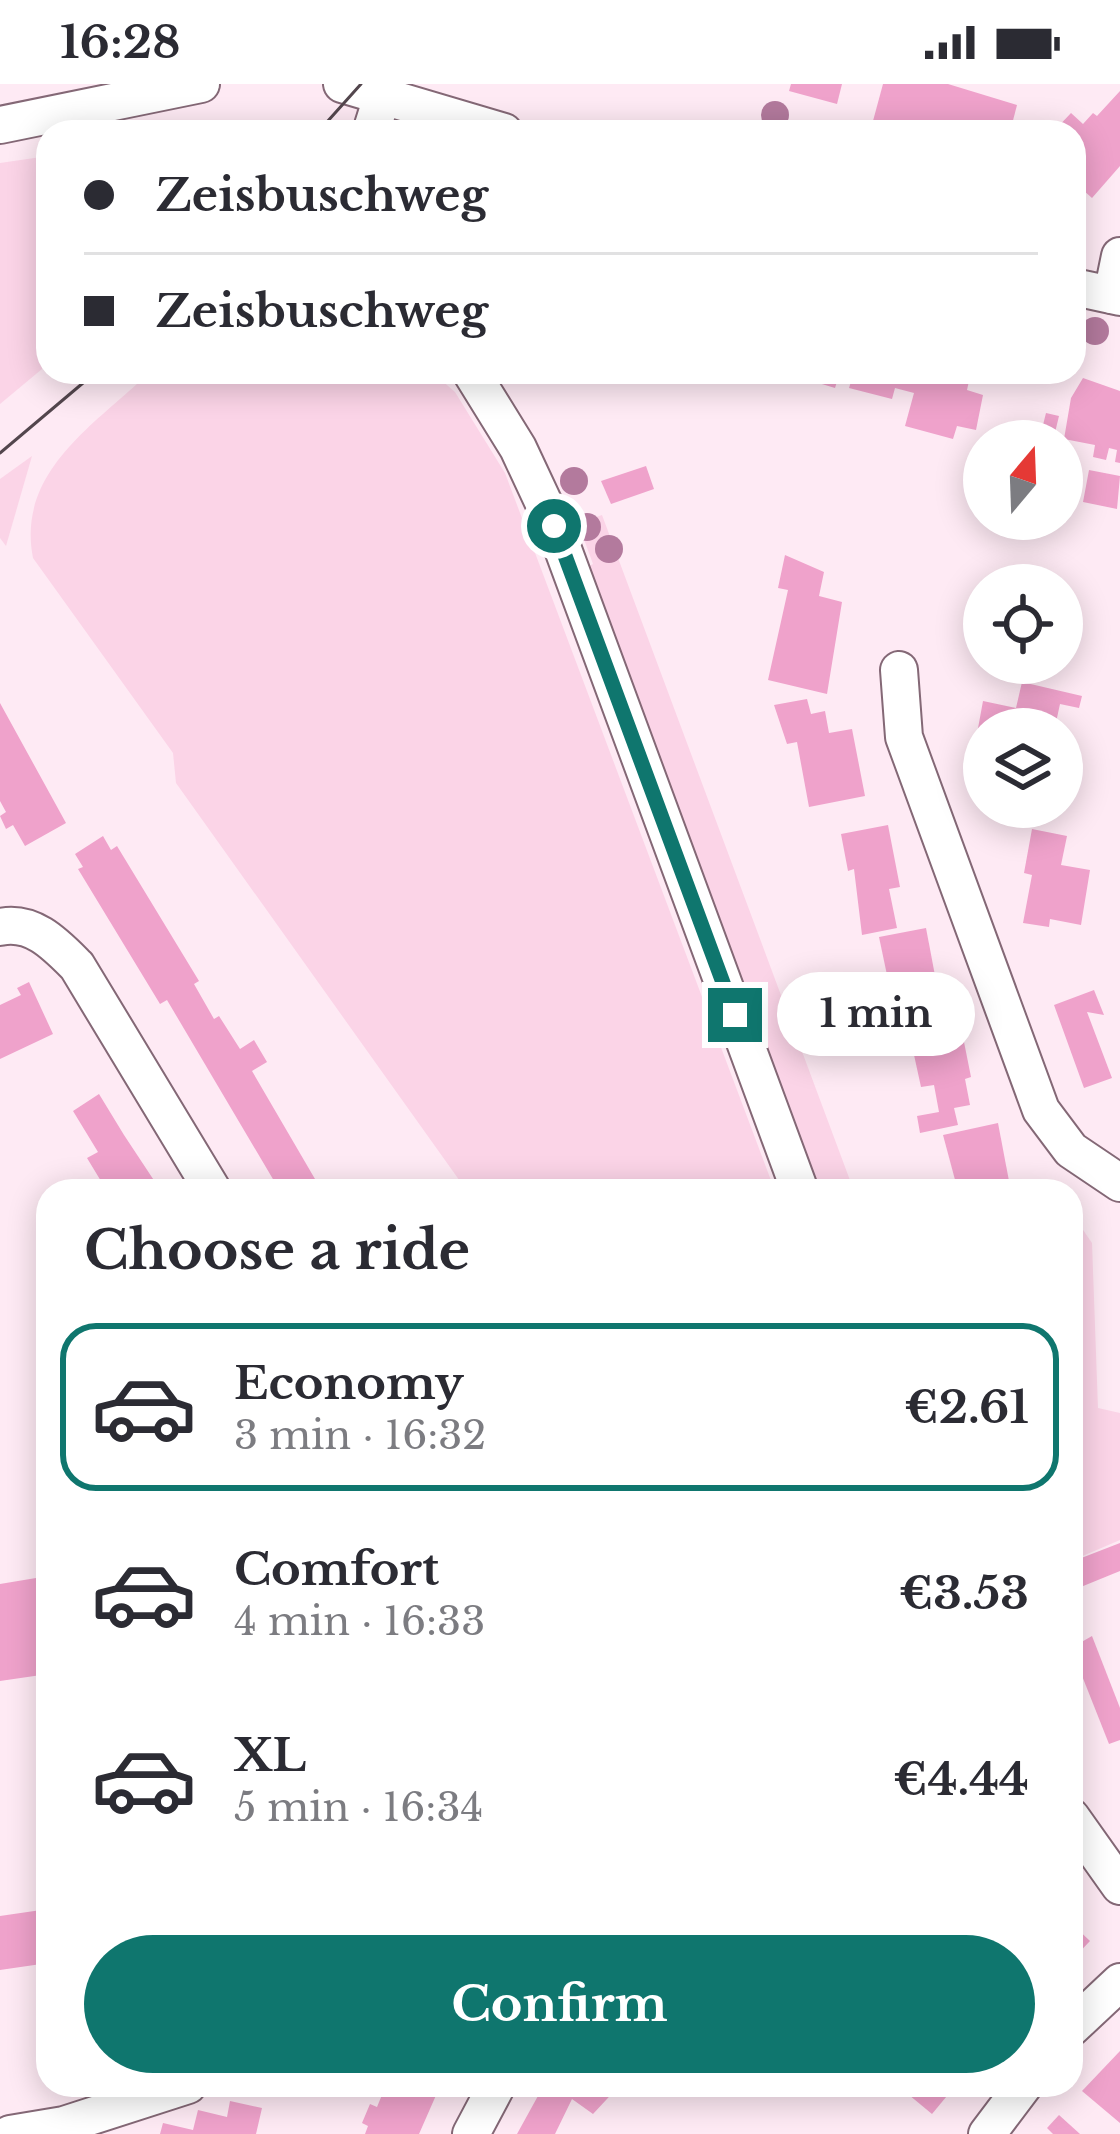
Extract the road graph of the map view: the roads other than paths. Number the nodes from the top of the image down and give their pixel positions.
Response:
1 (201, 84) edge
2 (342, 84) edge
3 (376, 115) edge
4 (414, 120) edge
5 (0, 125) edge
6 (1120, 256) edge
7 (1086, 289) edge
8 (1116, 296) edge
9 (478, 384) edge
10 (899, 670) dead end
11 (4, 918) edge
12 (206, 1179) edge
13 (796, 1179) edge
14 (1120, 1183) edge
15 (1083, 1834) edge
16 (1120, 1886) edge
17 (1120, 1982) edge
18 (1083, 2017) edge
19 (155, 2097) edge
20 (491, 2097) edge
21 (1015, 2097) edge
22 (64, 2130) edge
23 (10, 2134) edge
24 (471, 2134) edge
25 (987, 2134) edge

1 - 5 street
2 - 3 street
3 - 4 street
6 - 8 street
7 - 8 street
9 - 13 street
10 - 14 street
11 - 12 street
15 - 16 street
17 - 18 street
19 - 22 street
20 - 24 street
21 - 25 street
22 - 23 street

